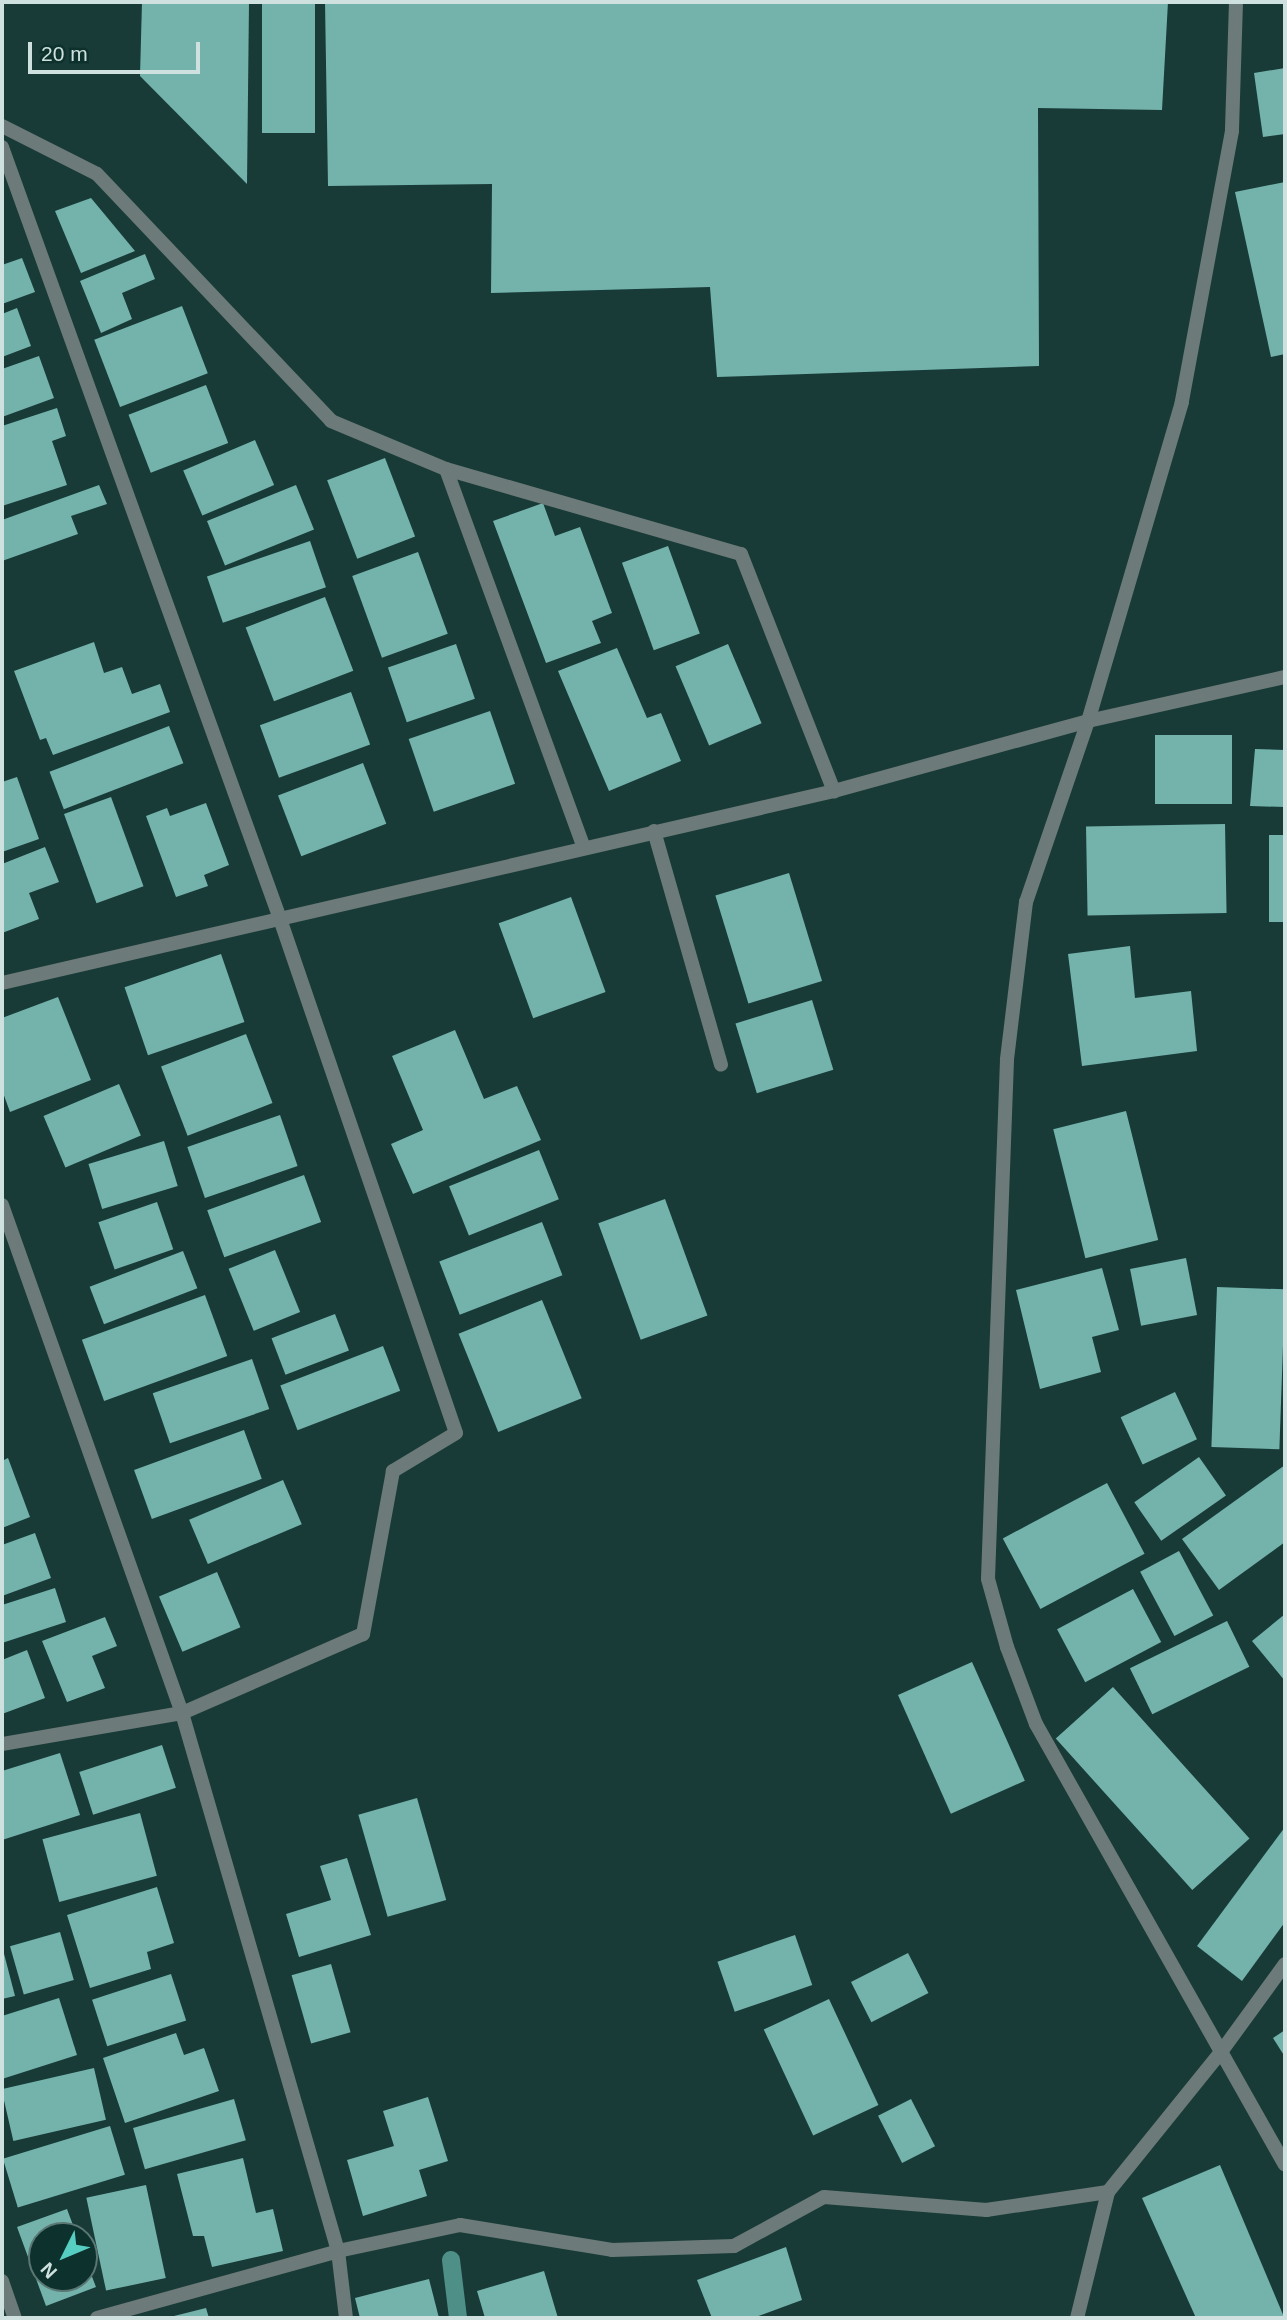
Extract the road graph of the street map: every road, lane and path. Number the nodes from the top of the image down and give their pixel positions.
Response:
1 (1236, 2) edge
2 (2, 126) edge
3 (2, 147) edge
4 (446, 469) junction
5 (1285, 677) edge
6 (1088, 721) junction
7 (834, 791) junction
8 (654, 831) junction
9 (584, 848) junction
10 (279, 916) junction
11 (2, 983) edge
12 (721, 1065) dead end
13 (2, 1205) edge
14 (182, 1713) junction
15 (2, 1744) edge
16 (1285, 1964) edge
17 (1222, 2052) junction
18 (1285, 2165) edge
19 (1108, 2192) junction
20 (338, 2251) junction
21 (2, 2281) edge
22 (15, 2318) edge
23 (97, 2318) edge
24 (346, 2318) edge
25 (1077, 2318) edge

1 - 6 street
2 - 4 street
3 - 10 street
4 - 7 street
4 - 9 street
5 - 6 street
6 - 7 street
6 - 17 street
7 - 8 street
8 - 9 street
8 - 12 street
9 - 10 street
10 - 11 street
10 - 14 street
13 - 14 street
14 - 15 street
14 - 20 street
16 - 17 street
17 - 18 street
17 - 19 street
19 - 20 street
19 - 25 street
20 - 23 street
20 - 24 street
21 - 22 street

